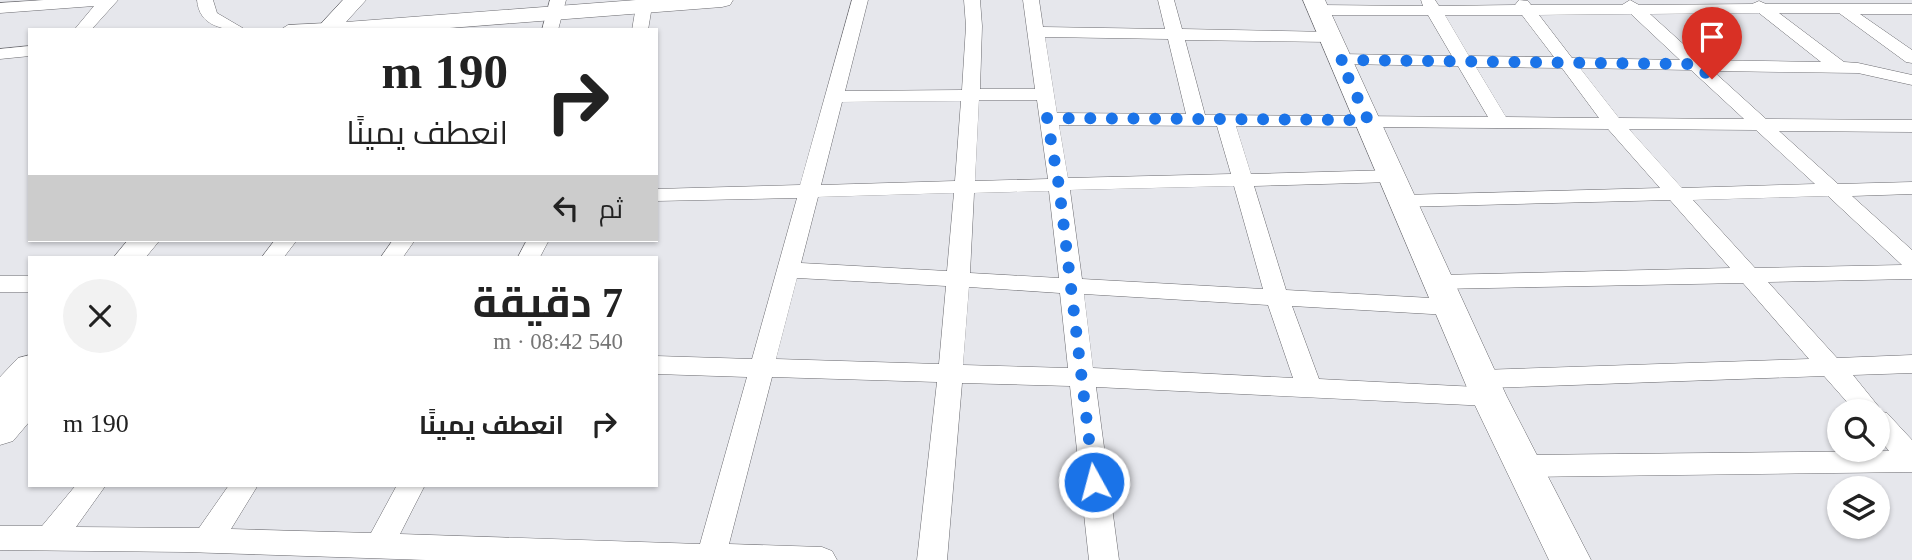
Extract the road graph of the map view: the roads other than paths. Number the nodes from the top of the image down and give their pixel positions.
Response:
1 (102, 0) edge
2 (205, 0) edge
3 (355, 0) edge
4 (370, 0) edge
5 (722, 0) edge
6 (860, 0) edge
7 (972, 0) edge
8 (1031, 0) edge
9 (1166, 0) edge
10 (669, 2) edge
11 (1757, 4) edge
12 (1431, 5) edge
13 (1630, 5) edge
14 (3, 6) edge
15 (644, 6) junction
16 (1523, 6) edge
17 (1842, 8) junction
18 (1912, 9) edge
19 (554, 14) edge
20 (469, 24) edge
21 (1326, 27) edge
22 (83, 28) edge
23 (234, 28) edge
24 (336, 28) edge
25 (640, 28) edge
26 (1035, 32) junction
27 (1176, 35) junction
28 (28, 51) edge
29 (0, 54) edge
30 (1912, 58) edge
31 (1465, 62) junction
32 (1567, 64) junction
33 (1696, 64) junction
34 (1840, 68) junction
35 (1912, 80) edge
36 (1043, 94) junction
37 (971, 95) junction
38 (835, 97) junction
39 (1047, 118) junction
40 (1197, 120) junction
41 (1225, 120) junction
42 (1368, 120) junction
43 (1500, 122) junction
44 (1613, 122) junction
45 (1761, 123) junction
46 (1912, 126) edge
47 (1244, 180) junction
48 (1059, 186) junction
49 (966, 188) junction
50 (1397, 188) junction
51 (1832, 188) junction
52 (1912, 188) edge
53 (811, 192) junction
54 (1674, 192) junction
55 (658, 195) edge
56 (143, 242) edge
57 (164, 242) edge
58 (284, 242) edge
59 (130, 256) edge
60 (152, 256) edge
61 (273, 256) edge
62 (1912, 262) edge
63 (790, 270) junction
64 (1912, 272) edge
65 (1751, 277) junction
66 (958, 279) junction
67 (0, 284) edge
68 (28, 284) edge
69 (1071, 285) junction
70 (1444, 295) junction
71 (1277, 297) junction
72 (1912, 364) edge
73 (658, 365) edge
74 (1832, 368) junction
75 (28, 369) edge
76 (762, 370) junction
77 (951, 375) junction
78 (1081, 377) junction
79 (1309, 388) junction
80 (1485, 388) junction
81 (28, 398) edge
82 (1859, 399) edge
83 (0, 400) edge
84 (0, 431) edge
85 (1890, 433) edge
86 (1912, 459) edge
87 (1523, 466) junction
88 (90, 487) edge
89 (242, 487) edge
90 (410, 487) edge
91 (51, 537) junction
92 (0, 538) edge
93 (188, 547) edge
94 (379, 547) junction
95 (421, 555) edge
96 (524, 556) edge
97 (634, 557) edge
98 (725, 558) edge
99 (822, 560) edge
100 (932, 560) edge
101 (1104, 560) edge
102 (1570, 560) edge

1 - 14 street
1 - 22 street
2 - 23 street
3 - 24 street
4 - 24 street
5 - 10 street
6 - 38 street
7 - 37 street
8 - 26 street
9 - 27 street
10 - 15 street
11 - 13 street
11 - 17 street
11 - 34 street
12 - 16 street
12 - 21 street
12 - 31 street
13 - 16 street
13 - 33 street
15 - 19 street
15 - 25 street
16 - 32 street
17 - 18 street
17 - 30 street
19 - 20 street
20 - 24 street
21 - 27 street
21 - 31 street
21 - 42 street
26 - 27 street
26 - 36 street
27 - 40 street
28 - 29 street
31 - 32 street
31 - 43 street
32 - 33 street
32 - 44 street
33 - 34 street
33 - 45 street
34 - 35 street
36 - 37 street
36 - 39 street
37 - 38 street
37 - 49 street
38 - 53 street
39 - 40 street
39 - 48 street
40 - 41 street
41 - 42 street
41 - 47 street
42 - 43 street
42 - 50 street
43 - 44 street
44 - 45 street
44 - 54 street
45 - 46 street
45 - 51 street
47 - 48 street
47 - 50 street
47 - 71 street
48 - 49 street
48 - 69 street
49 - 53 street
49 - 66 street
50 - 54 street
50 - 70 street
51 - 52 street
51 - 54 street
51 - 62 street
53 - 55 street
53 - 63 street
54 - 65 street
56 - 59 street
57 - 60 street
58 - 61 street
63 - 66 street
63 - 76 street
64 - 65 street
65 - 70 street
65 - 74 street
66 - 69 street
66 - 77 street
67 - 68 street
69 - 71 street
69 - 78 street
70 - 71 street
70 - 80 street
71 - 79 street
72 - 74 street
73 - 76 street
74 - 80 street
74 - 82 street
75 - 83 street
76 - 77 street
76 - 98 street
77 - 78 street
77 - 100 street
78 - 79 street
78 - 101 street
79 - 80 street
80 - 87 street
81 - 84 street
85 - 86 street
86 - 87 street
87 - 102 street
88 - 91 street
89 - 93 street
90 - 94 street
91 - 92 street
91 - 93 street
93 - 94 street
94 - 95 street
95 - 96 street
96 - 97 street
97 - 98 street
98 - 99 street

